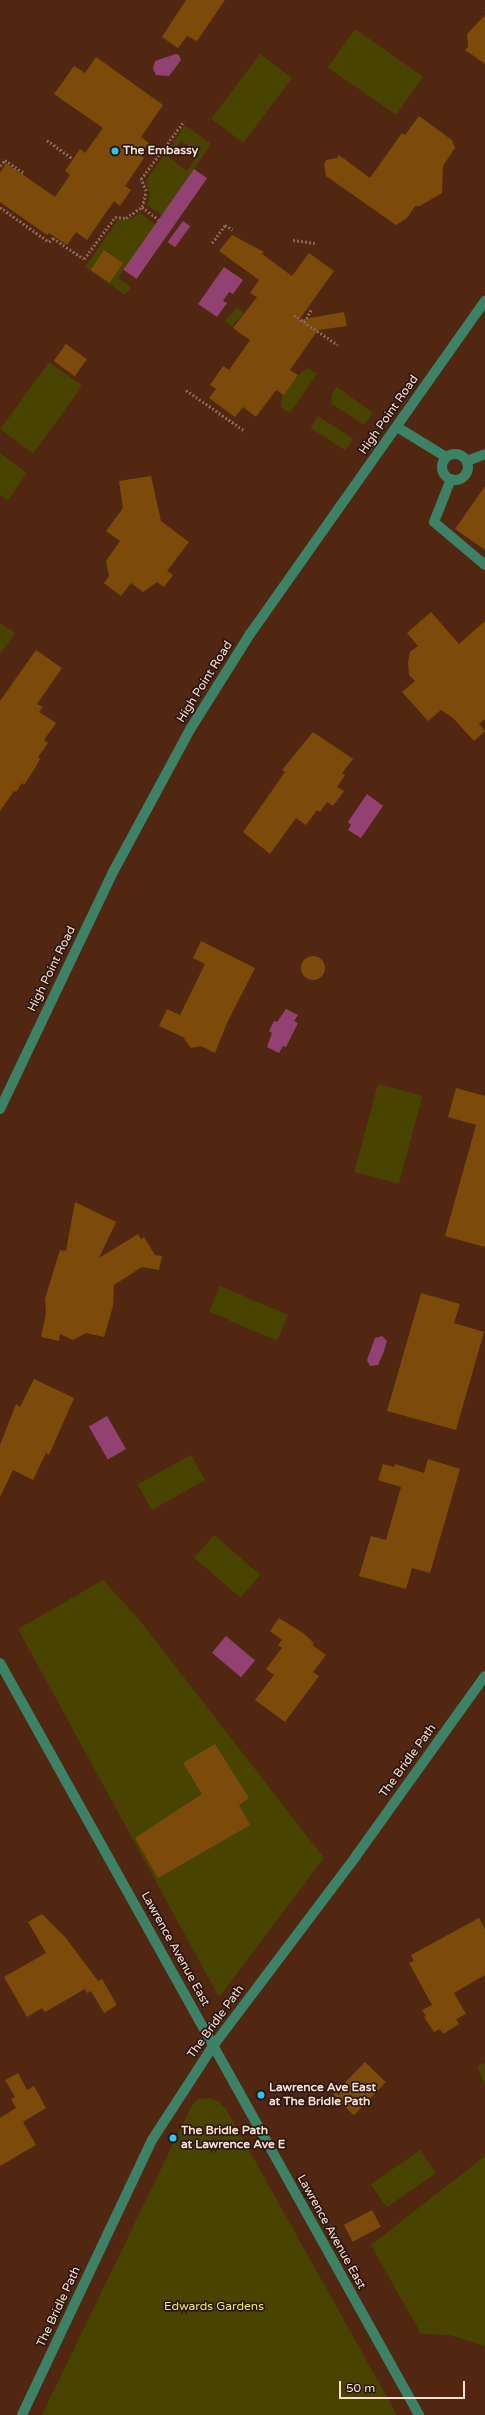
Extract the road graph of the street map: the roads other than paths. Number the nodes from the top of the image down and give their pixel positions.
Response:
1 (485, 301) edge
2 (397, 427) junction
3 (485, 454) edge
4 (446, 458) junction
5 (467, 461) junction
6 (451, 479) junction
7 (485, 565) edge
8 (0, 1108) edge
9 (0, 1664) edge
10 (485, 1676) edge
11 (213, 2046) junction
12 (22, 2415) edge
13 (419, 2415) edge

1 - 2 street, High Point Road
2 - 4 street
2 - 8 street, High Point Road
3 - 5 street
4 - 5 street
4 - 6 street
5 - 6 street
6 - 7 street
9 - 11 street, Lawrence Avenue East
10 - 11 street, The Bridle Path
11 - 12 street, The Bridle Path
11 - 13 street, Lawrence Avenue East

